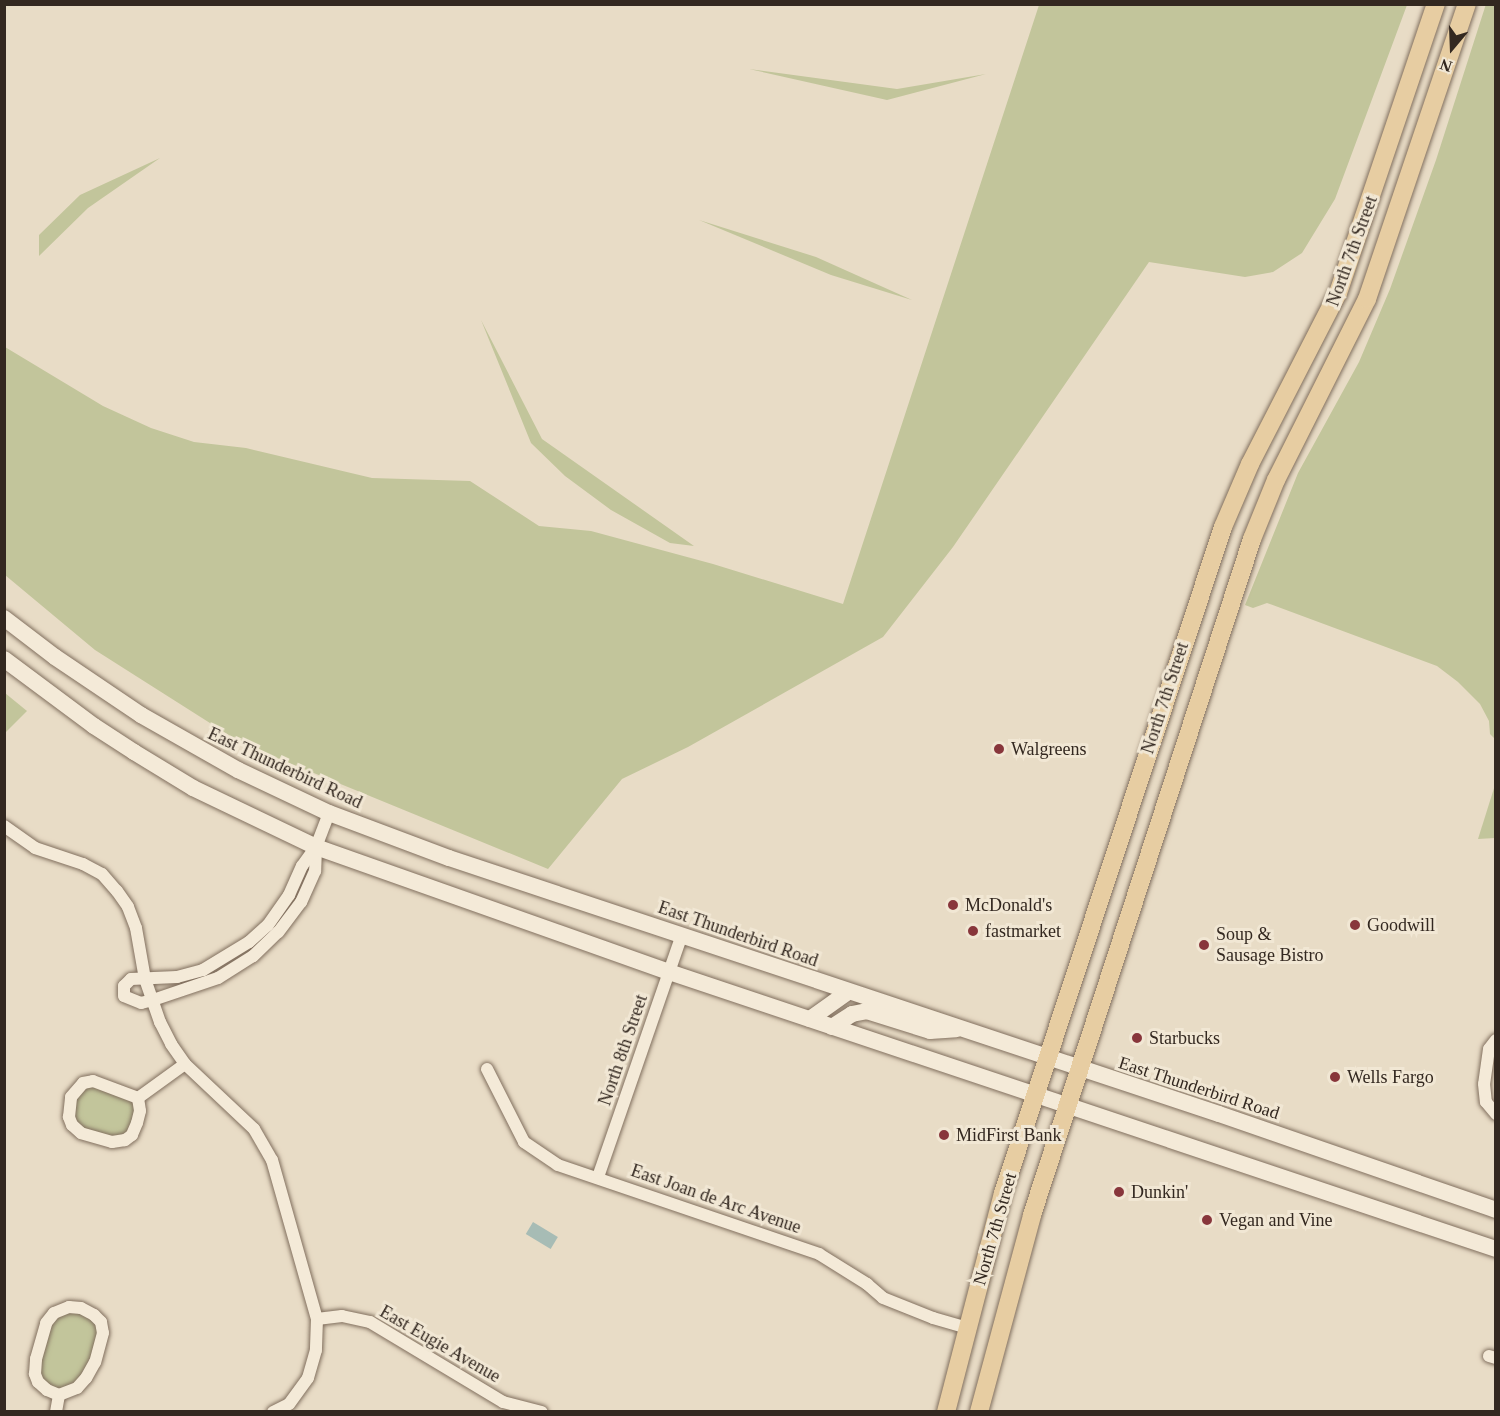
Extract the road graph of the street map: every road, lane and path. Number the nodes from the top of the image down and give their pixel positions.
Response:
1 (1436, 4) edge
2 (1467, 4) edge
3 (4, 618) edge
4 (4, 659) edge
5 (329, 813) junction
6 (6, 830) edge
7 (316, 848) junction
8 (682, 935) junction
9 (669, 972) junction
10 (145, 979) junction
11 (848, 992) junction
12 (153, 1000) junction
13 (810, 1019) junction
14 (832, 1027) junction
15 (962, 1028) junction
16 (1496, 1040) edge
17 (1047, 1057) junction
18 (185, 1064) junction
19 (487, 1069) dead end
20 (1080, 1069) junction
21 (1035, 1096) junction
22 (138, 1098) junction
23 (1067, 1106) junction
24 (1496, 1113) edge
25 (598, 1177) junction
26 (1496, 1210) edge
27 (1496, 1249) edge
28 (317, 1319) junction
29 (968, 1328) junction
30 (59, 1395) junction
31 (56, 1412) edge
32 (273, 1412) edge
33 (543, 1412) edge
34 (946, 1412) edge
35 (979, 1412) edge

1 - 17 main road, North 7th Street
2 - 20 main road, North 7th Street
3 - 5 main road, East Thunderbird Road
4 - 7 main road
5 - 7 street
5 - 8 main road, East Thunderbird Road
6 - 10 street
7 - 9 main road
7 - 10 street
7 - 12 street
8 - 9 street, North 8th Street
8 - 11 main road, East Thunderbird Road
9 - 13 main road
9 - 25 street, North 8th Street
10 - 12 street
10 - 12 street
11 - 13 main road
11 - 15 main road, East Thunderbird Road
12 - 18 street
13 - 14 main road
14 - 15 main road
14 - 21 main road
15 - 17 main road, East Thunderbird Road
16 - 24 street
17 - 20 main road, East Thunderbird Road
17 - 21 main road, North 7th Street
18 - 22 street
18 - 28 street
19 - 25 street, East Joan de Arc Avenue
20 - 23 main road, North 7th Street
20 - 26 main road, East Thunderbird Road
21 - 23 main road
21 - 29 main road, North 7th Street
22 - 22 street
23 - 27 main road
23 - 35 main road, North 7th Street
25 - 29 street, East Joan de Arc Avenue
28 - 32 street
28 - 33 street, East Eugie Avenue
29 - 34 main road, North 7th Street
30 - 30 street
30 - 31 street

